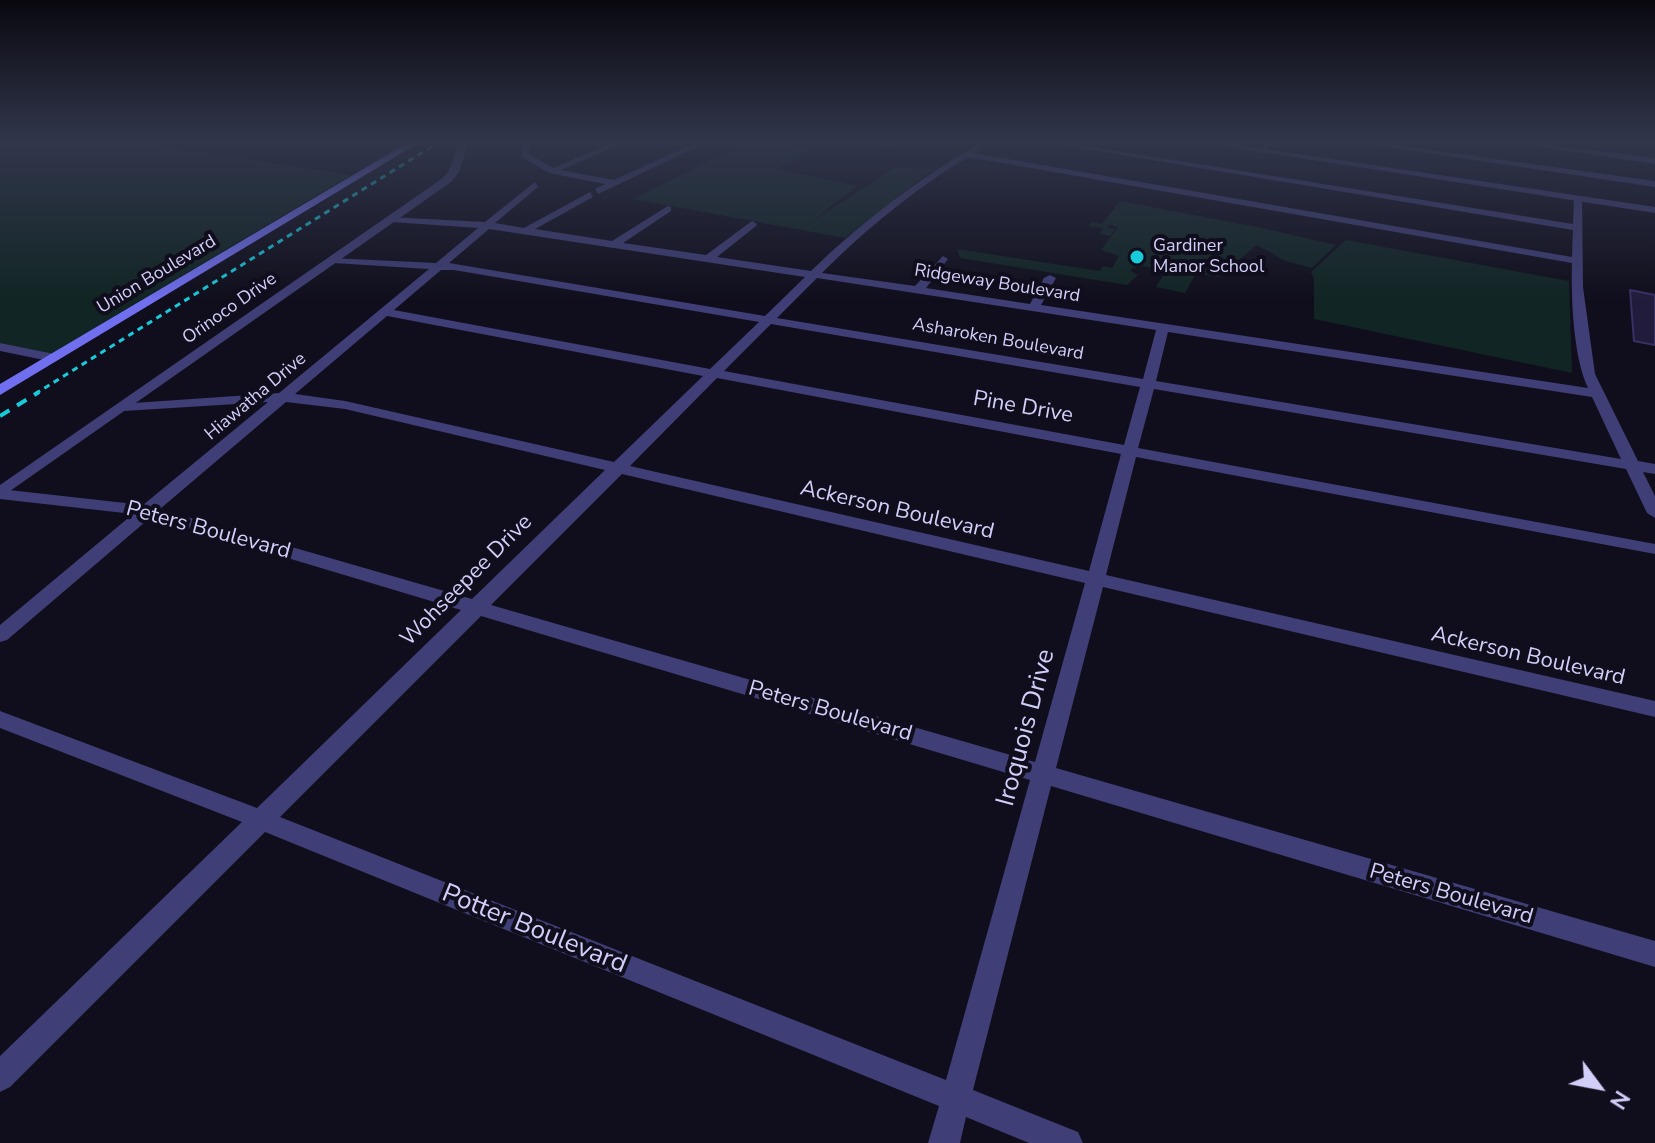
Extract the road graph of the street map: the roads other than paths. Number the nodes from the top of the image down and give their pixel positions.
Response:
1 (326, 195) edge
2 (425, 195) edge
3 (522, 195) edge
4 (590, 195) edge
5 (910, 195) edge
6 (1202, 195) edge
7 (1377, 195) edge
8 (1557, 195) edge
9 (1579, 199) junction
10 (668, 209) dead end
11 (1655, 210) edge
12 (392, 219) junction
13 (752, 224) dead end
14 (486, 225) junction
15 (1579, 228) junction
16 (525, 231) junction
17 (614, 244) junction
18 (708, 259) junction
19 (943, 259) dead end
20 (334, 260) junction
21 (1578, 261) junction
22 (439, 266) junction
23 (814, 275) junction
24 (1050, 278) dead end
25 (918, 290) junction
26 (1034, 308) junction
27 (384, 312) junction
28 (768, 320) junction
29 (1163, 328) junction
30 (0, 347) edge
31 (54, 358) junction
32 (713, 373) junction
33 (1147, 384) junction
34 (0, 390) edge
35 (1596, 393) junction
36 (284, 397) junction
37 (124, 407) junction
38 (1130, 450) junction
39 (1632, 465) junction
40 (616, 468) junction
41 (1655, 469) edge
42 (0, 494) edge
43 (149, 511) junction
44 (1655, 513) edge
45 (1655, 549) edge
46 (1095, 580) junction
47 (475, 608) junction
48 (0, 635) edge
49 (1655, 709) edge
50 (0, 719) edge
51 (1045, 774) junction
52 (260, 819) junction
53 (1655, 954) edge
54 (0, 1077) edge
55 (957, 1097) junction
56 (944, 1143) edge
57 (1067, 1143) edge

1 - 31 main road, Union Boulevard
2 - 12 street, Orinoco Drive
3 - 14 street, Hiawatha Drive
4 - 16 street
5 - 23 street, Wohseepee Drive
6 - 21 street
7 - 15 street
8 - 9 street
9 - 11 street
9 - 15 street
10 - 17 street
12 - 14 street, Ridgeway Boulevard
12 - 20 street, Orinoco Drive
13 - 18 street
14 - 16 street, Ridgeway Boulevard
14 - 22 street, Hiawatha Drive
15 - 21 street
16 - 17 street, Ridgeway Boulevard
17 - 18 street, Ridgeway Boulevard
18 - 23 street, Ridgeway Boulevard
19 - 25 street
20 - 22 street, Asharoken Boulevard
20 - 37 street, Orinoco Drive
21 - 35 street
22 - 27 street, Hiawatha Drive
22 - 28 street, Asharoken Boulevard
23 - 25 street, Ridgeway Boulevard
23 - 28 street, Wohseepee Drive
24 - 26 street
25 - 26 street, Ridgeway Boulevard
26 - 29 street, Ridgeway Boulevard
27 - 32 street, Pine Drive
27 - 36 street, Hiawatha Drive
28 - 32 street, Wohseepee Drive
28 - 33 street, Asharoken Boulevard
29 - 33 street, Iroquois Drive
29 - 35 street, Ridgeway Boulevard
30 - 31 street
31 - 34 main road, Union Boulevard
32 - 38 street, Pine Drive
32 - 40 street, Wohseepee Drive
33 - 38 street, Iroquois Drive
33 - 39 street, Asharoken Boulevard
35 - 39 street
36 - 37 street, Ackerson Boulevard
36 - 40 street, Ackerson Boulevard
36 - 43 street, Hiawatha Drive
37 - 42 street, Orinoco Drive
38 - 45 street, Pine Drive
38 - 46 street, Iroquois Drive
39 - 41 street, Asharoken Boulevard
39 - 44 street
40 - 46 street, Ackerson Boulevard
40 - 47 street, Wohseepee Drive
42 - 43 street, Peters Boulevard
43 - 47 street, Peters Boulevard
43 - 48 street, Hiawatha Drive
46 - 49 street, Ackerson Boulevard
46 - 51 street, Iroquois Drive
47 - 51 street, Peters Boulevard
47 - 52 street, Wohseepee Drive
50 - 52 street, Potter Boulevard
51 - 53 street, Peters Boulevard
51 - 55 street, Iroquois Drive
52 - 54 street, Wohseepee Drive
52 - 55 street, Potter Boulevard
55 - 56 street, Iroquois Drive
55 - 57 street, Potter Boulevard

